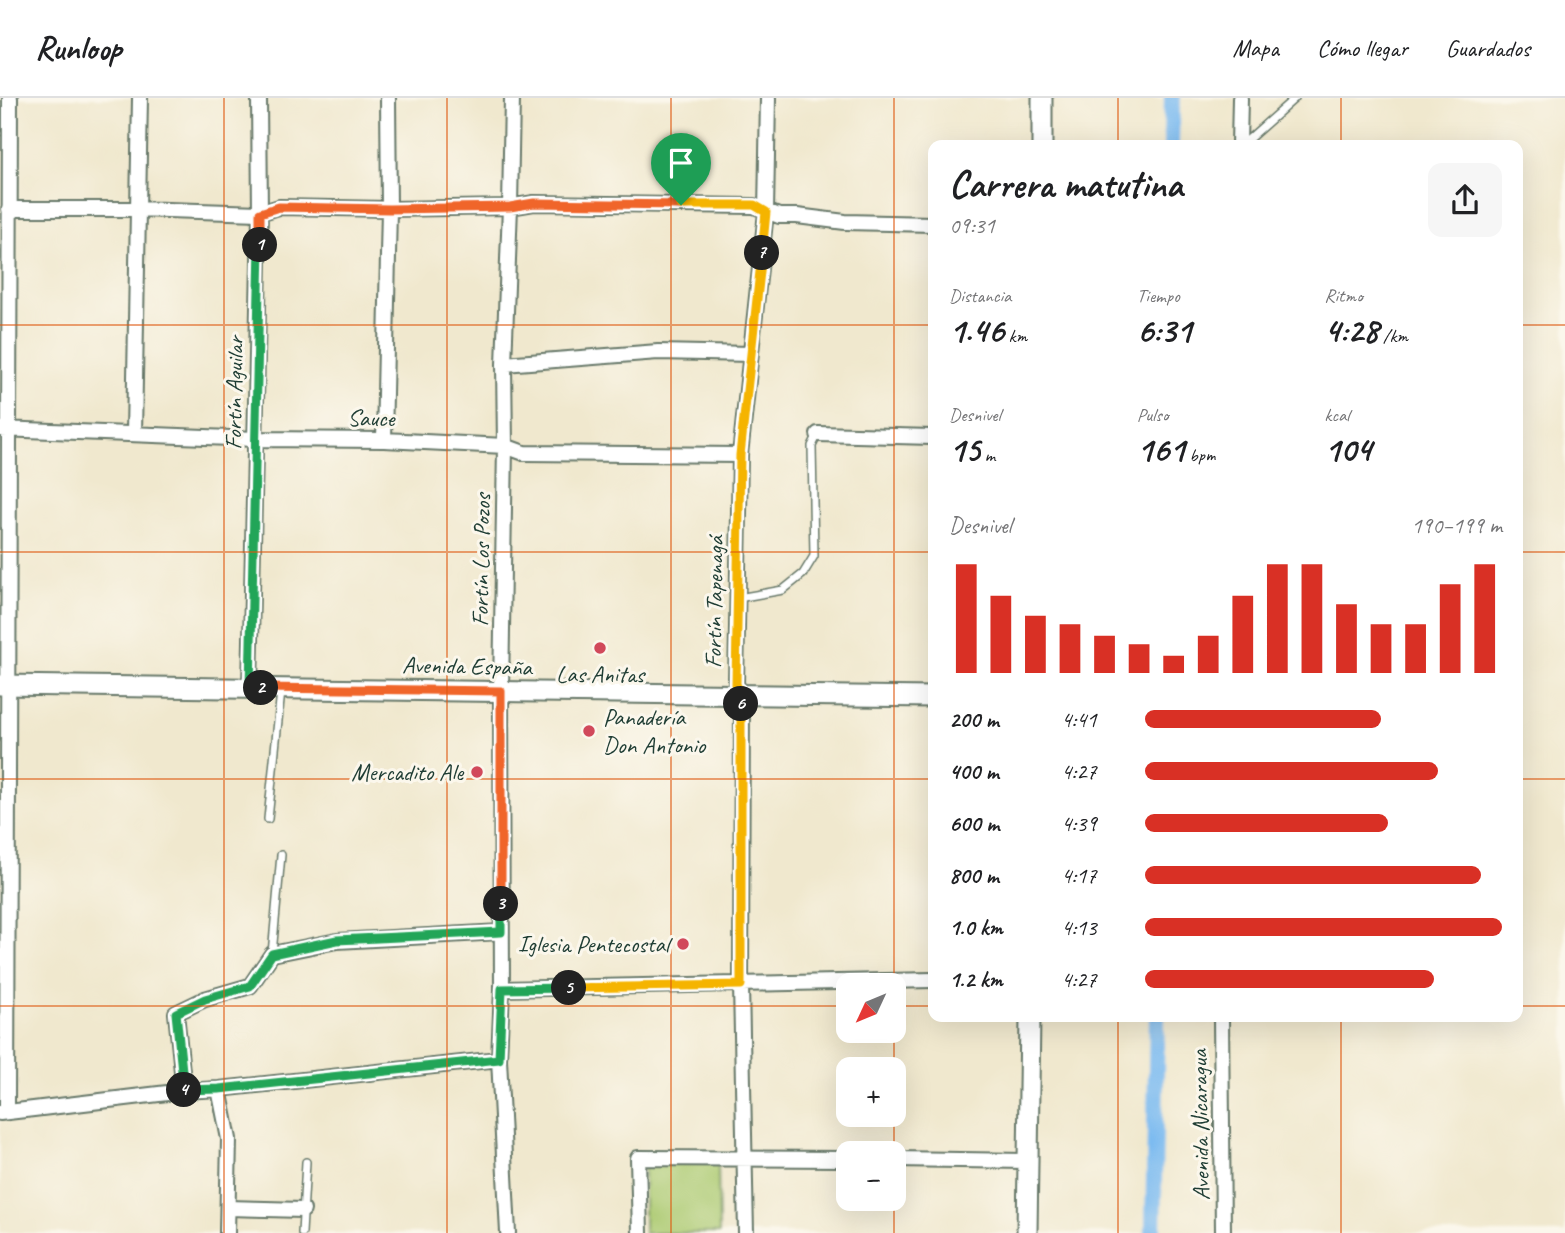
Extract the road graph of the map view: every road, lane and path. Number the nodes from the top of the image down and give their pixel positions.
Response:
1 (10, 98) edge
2 (140, 98) edge
3 (259, 98) edge
4 (388, 98) edge
5 (512, 98) edge
6 (768, 98) edge
7 (1042, 98) edge
8 (1240, 98) edge
9 (1295, 98) edge
10 (5, 137) edge
11 (1042, 140) edge
12 (1241, 140) edge
13 (1247, 140) edge
14 (510, 207) junction
15 (9, 209) junction
16 (137, 209) junction
17 (389, 209) junction
18 (766, 212) junction
19 (260, 213) junction
20 (928, 224) edge
21 (751, 354) junction
22 (503, 364) junction
23 (4, 429) edge
24 (134, 434) junction
25 (818, 434) joint
26 (928, 437) edge
27 (256, 439) junction
28 (384, 440) junction
29 (505, 446) junction
30 (740, 455) junction
31 (737, 598) junction
32 (4, 685) edge
33 (250, 688) junction
34 (281, 688) junction
35 (501, 691) junction
36 (741, 695) junction
37 (928, 697) edge
38 (268, 819) dead end
39 (281, 855) dead end
40 (501, 932) junction
41 (272, 954) junction
42 (928, 980) edge
43 (741, 985) junction
44 (502, 989) junction
45 (1030, 1022) edge
46 (1221, 1022) edge
47 (499, 1059) junction
48 (219, 1089) junction
49 (184, 1091) junction
50 (3, 1112) edge
51 (744, 1158) junction
52 (836, 1159) edge
53 (906, 1159) edge
54 (1028, 1161) junction
55 (306, 1162) dead end
56 (228, 1208) junction
57 (303, 1210) junction
58 (227, 1233) edge
59 (302, 1233) edge
60 (508, 1233) edge
61 (640, 1233) edge
62 (746, 1233) edge
63 (1027, 1233) edge
64 (1223, 1233) edge

1 - 10 street
2 - 16 street
3 - 19 street, Fortín Aguilar
4 - 17 street
5 - 14 street, Fortín Los Pozos
6 - 18 street, Fortín Tapenagá
7 - 11 main road
8 - 12 street
9 - 13 lane
10 - 15 street
14 - 17 street
14 - 18 street
14 - 22 street, Fortín Los Pozos
15 - 16 street
15 - 23 street
16 - 19 street
16 - 24 street
17 - 19 street
17 - 28 street
18 - 20 street
18 - 21 street, Fortín Tapenagá
19 - 27 street, Fortín Aguilar
21 - 22 street
21 - 30 street, Fortín Tapenagá
22 - 29 street, Fortín Los Pozos
23 - 24 street, Sauce
23 - 32 street
24 - 27 street, Sauce
25 - 26 street
25 - 31 lane
27 - 28 street, Sauce
27 - 33 street, Fortín Aguilar
28 - 29 street, Sauce
29 - 30 street, Sauce
29 - 35 street, Fortín Los Pozos
30 - 31 street, Fortín Tapenagá
31 - 36 street, Fortín Tapenagá
32 - 33 main road, Avenida España
32 - 50 street
33 - 34 main road, Avenida España
34 - 35 main road, Avenida España
34 - 38 lane
35 - 36 main road, Avenida España
35 - 40 street, Fortín Los Pozos
36 - 37 main road, Avenida España
36 - 43 street, Fortín Tapenagá
39 - 41 lane
40 - 41 street
40 - 44 street, Fortín Los Pozos
41 - 49 street
42 - 43 street
43 - 44 street
43 - 51 street, Fortín Tapenagá
44 - 47 street, Fortín Los Pozos
45 - 54 main road
46 - 64 street, Avenida Nicaragua
47 - 48 street
47 - 60 street, Fortín Los Pozos
48 - 49 street
48 - 56 street
49 - 50 street
51 - 52 street
51 - 61 street
51 - 62 street, Fortín Tapenagá
53 - 54 street
54 - 63 main road
55 - 57 lane
56 - 57 street
56 - 58 street
57 - 59 lane

